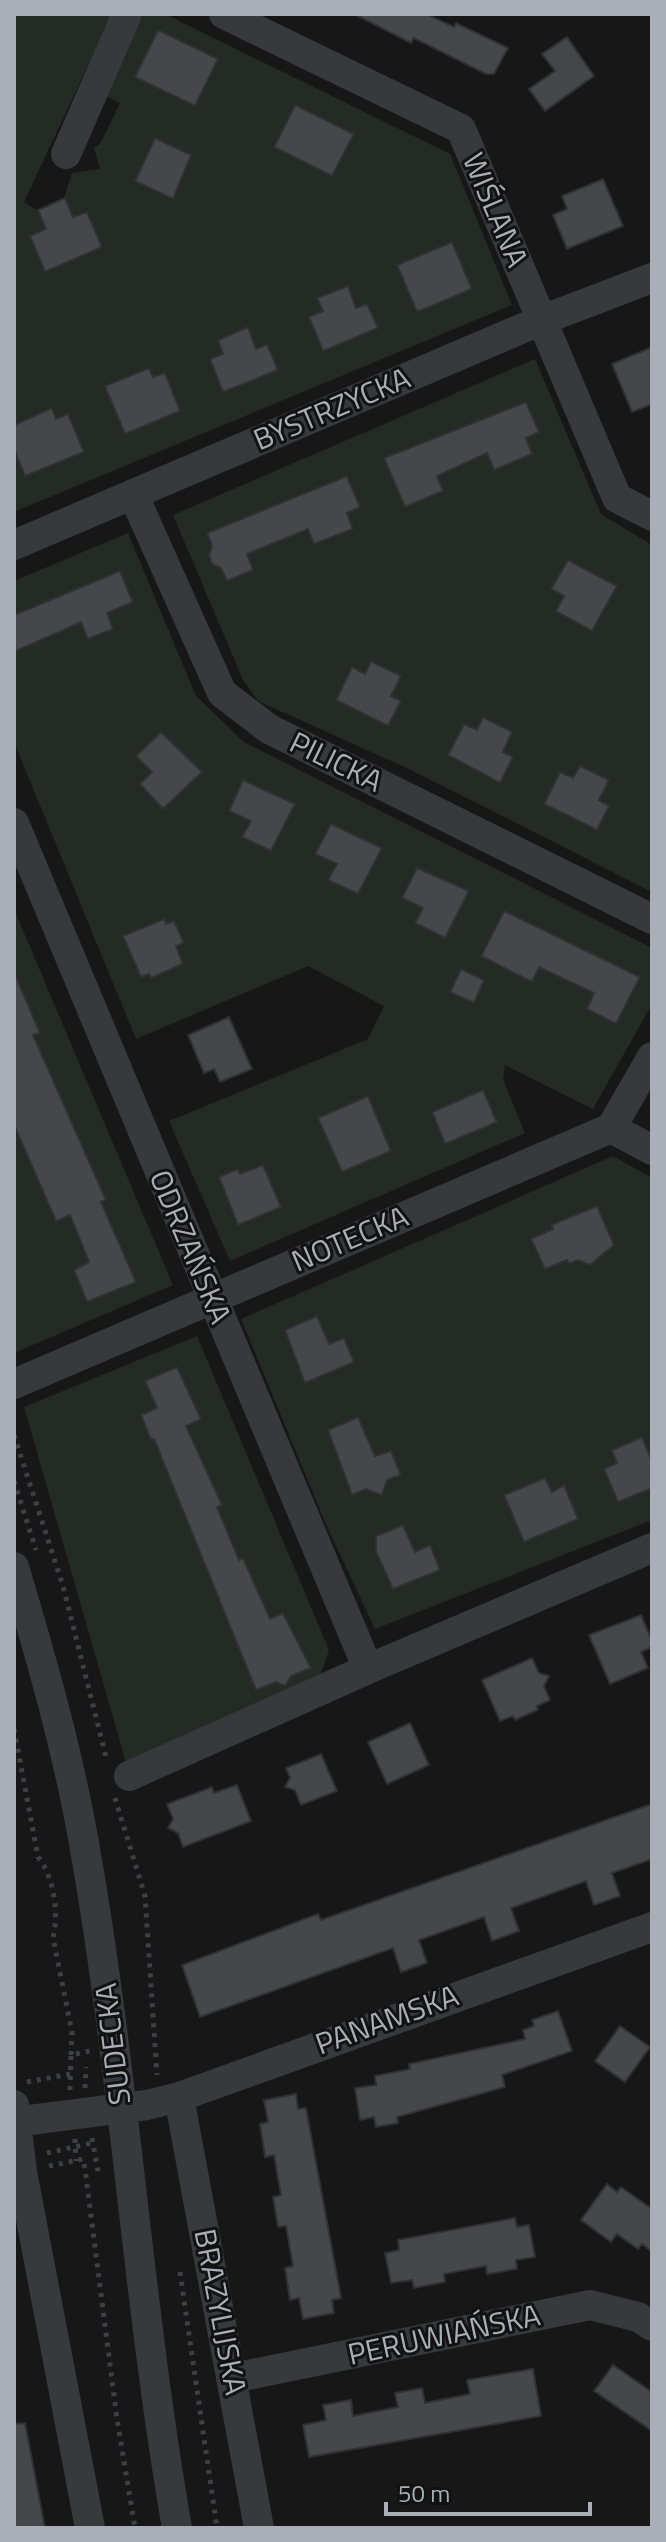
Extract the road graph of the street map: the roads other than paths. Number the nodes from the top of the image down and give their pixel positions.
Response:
1 (127, 14) edge
2 (224, 14) edge
3 (66, 154) dead end
4 (652, 278) edge
5 (542, 320) junction
6 (133, 494) junction
7 (652, 516) edge
8 (14, 545) edge
9 (14, 823) edge
10 (652, 919) edge
11 (652, 1057) edge
12 (611, 1128) junction
13 (652, 1150) edge
14 (211, 1297) junction
15 (14, 1384) edge
16 (652, 1548) edge
17 (14, 1567) edge
18 (368, 1669) junction
19 (129, 1776) dead end
20 (647, 1935) edge
21 (179, 2097) junction
22 (121, 2106) junction
23 (15, 2116) edge
24 (652, 2326) edge
25 (233, 2378) junction
26 (90, 2528) edge
27 (177, 2528) edge
28 (259, 2528) edge

1 - 3 street
2 - 5 street, WIŚLANA
4 - 5 street, BYSTRZYCKA
5 - 6 street, BYSTRZYCKA
5 - 7 street, WIŚLANA
6 - 8 street, BYSTRZYCKA
6 - 10 street, PILICKA
9 - 14 street, ODRZAŃSKA
11 - 12 street
12 - 13 street
12 - 14 street, NOTECKA
14 - 15 street, NOTECKA
14 - 18 street, ODRZAŃSKA
16 - 18 street
17 - 22 street, SUDECKA
18 - 19 street
20 - 21 street, PANAMSKA
21 - 22 street, PANAMSKA
21 - 25 street, BRAZYLIJSKA
22 - 23 street, PANAMSKA
22 - 27 street, SUDECKA
23 - 26 street
24 - 25 street, PERUWIAŃSKA
25 - 28 street, BRAZYLIJSKA

